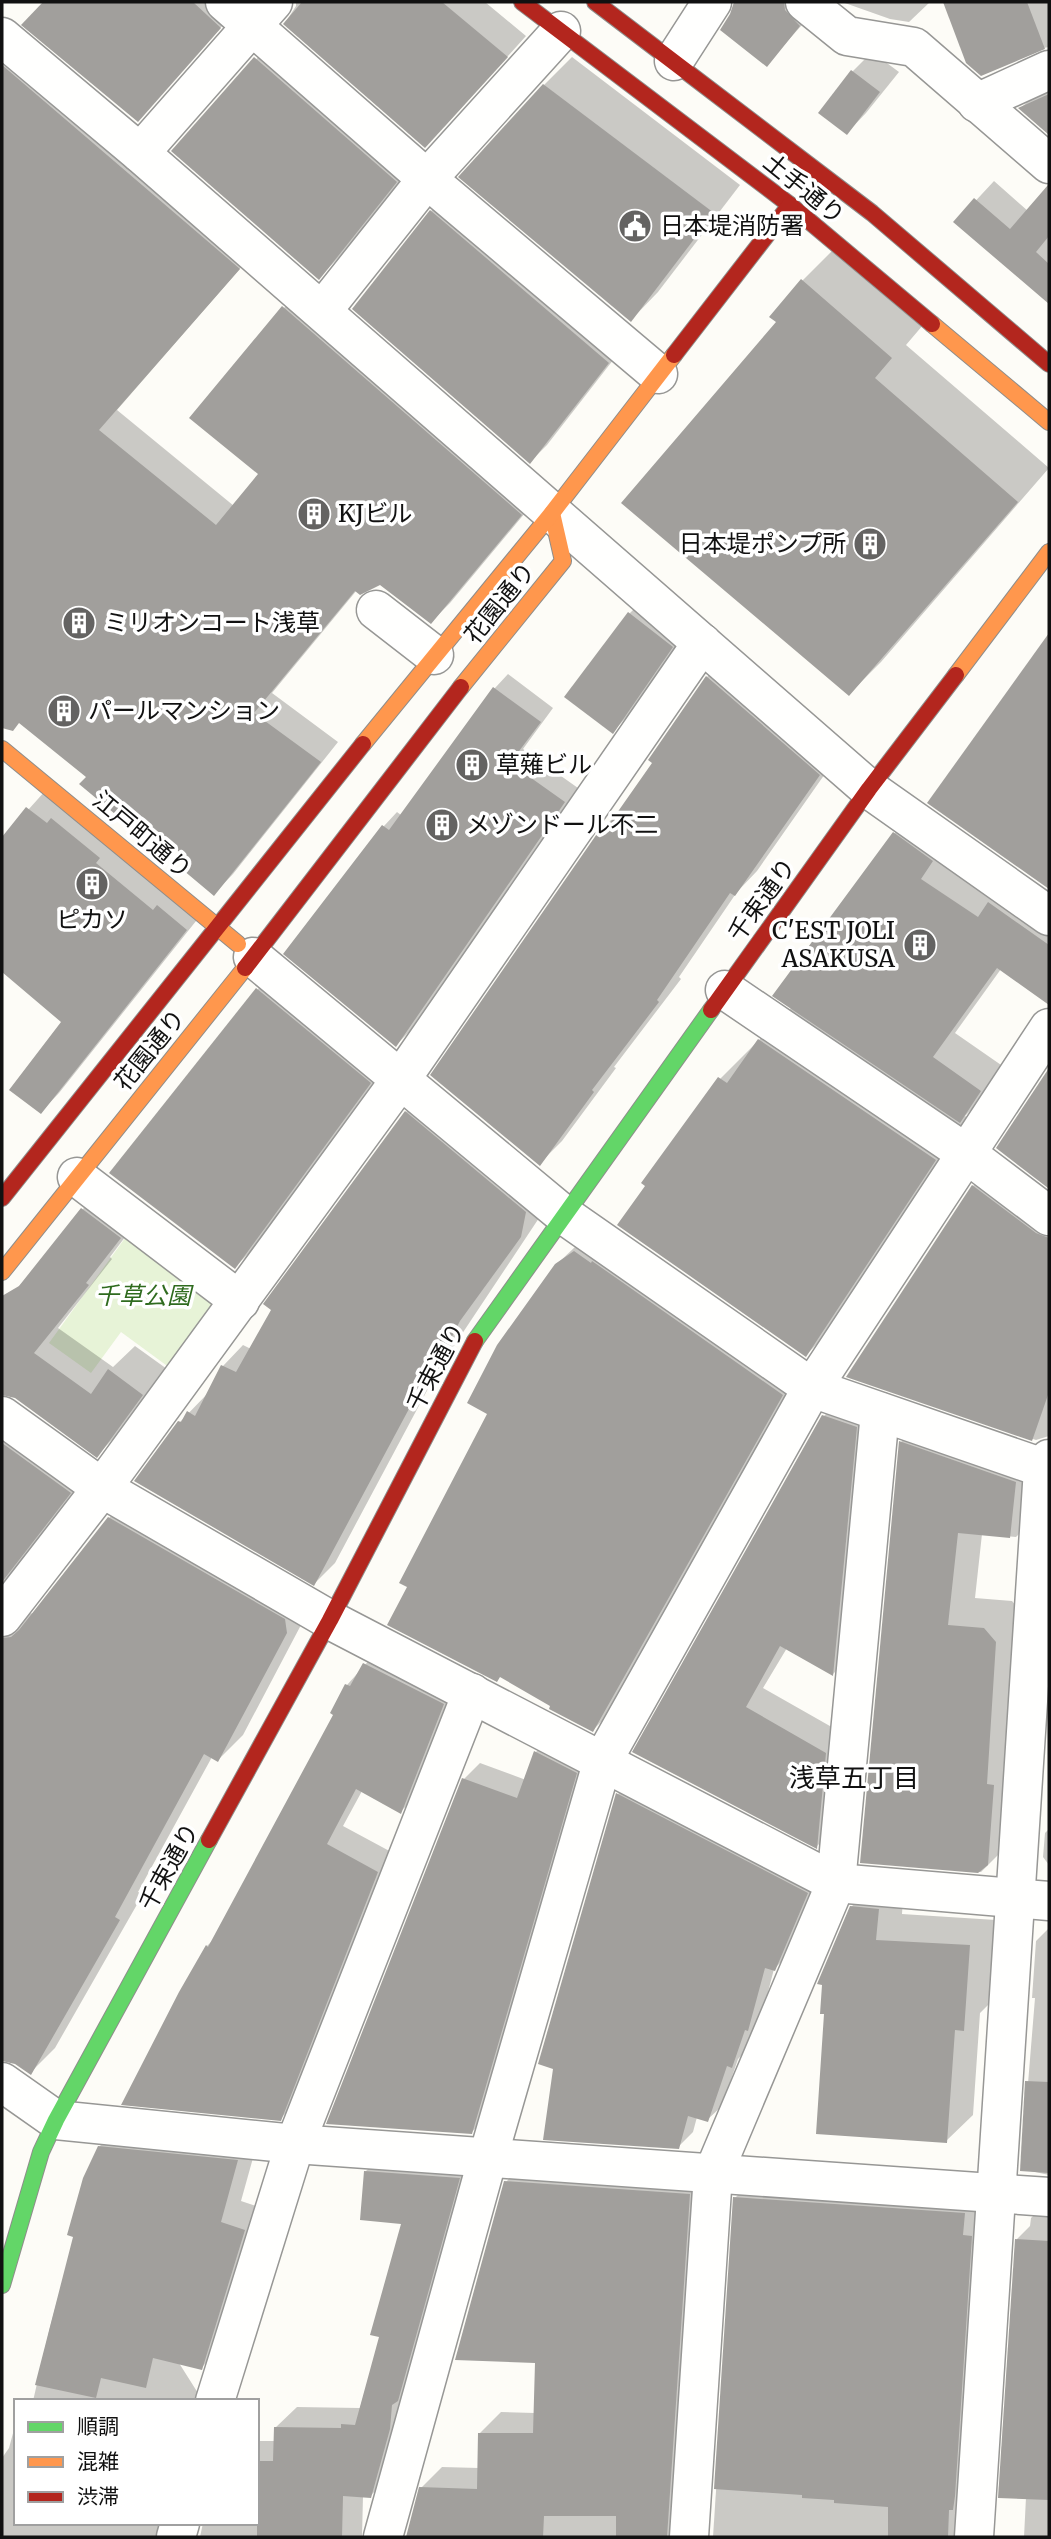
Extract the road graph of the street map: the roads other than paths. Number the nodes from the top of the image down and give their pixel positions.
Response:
1 (522, 2) edge
2 (595, 2) edge
3 (712, 2) edge
4 (805, 2) edge
5 (250, 10) edge
6 (561, 31) junction
7 (2, 37) edge
8 (674, 61) junction
9 (1049, 70) edge
10 (977, 103) junction
11 (140, 153) junction
12 (1049, 164) edge
13 (427, 179) junction
14 (790, 205) junction
15 (322, 311) junction
16 (1049, 363) edge
17 (658, 374) junction
18 (1049, 422) edge
19 (552, 513) junction
20 (1049, 552) edge
21 (376, 610) dead end
22 (702, 643) junction
23 (430, 660) junction
24 (457, 692) junction
25 (2, 749) edge
26 (869, 789) junction
27 (1049, 916) edge
28 (217, 927) junction
29 (253, 957) junction
30 (725, 990) junction
31 (1049, 1028) edge
32 (401, 1079) junction
33 (967, 1154) junction
34 (78, 1177) junction
35 (2, 1198) edge
36 (564, 1214) junction
37 (1049, 1216) edge
38 (2, 1272) edge
39 (240, 1300) junction
40 (812, 1388) junction
41 (880, 1412) junction
42 (2, 1416) edge
43 (1047, 1466) edge
44 (102, 1488) junction
45 (2, 1617) edge
46 (330, 1620) junction
47 (472, 1693) junction
48 (603, 1760) junction
49 (836, 1883) junction
50 (1032, 1900) edge
51 (2, 2082) edge
52 (56, 2120) junction
53 (295, 2144) junction
54 (488, 2157) junction
55 (713, 2174) junction
56 (996, 2194) junction
57 (1049, 2197) edge
58 (2, 2285) edge
59 (216, 2399) edge
60 (383, 2537) edge
61 (689, 2537) edge
62 (974, 2537) edge

1 - 6 street, 土手通り
2 - 8 street, 土手通り
3 - 8 street
4 - 10 street
5 - 11 street
5 - 13 street
6 - 13 street
6 - 14 street, 土手通り
7 - 11 street
8 - 16 street, 土手通り
9 - 10 street
10 - 12 street
11 - 15 street
13 - 15 street
13 - 17 street
14 - 17 street
14 - 18 street, 土手通り
15 - 19 street
17 - 19 street
19 - 22 street
19 - 23 street, 花園通り
19 - 24 street, 花園通り
20 - 26 street, 千束通り
21 - 23 street
22 - 26 street
22 - 32 street
23 - 24 street
23 - 28 street, 花園通り
24 - 29 street, 花園通り
25 - 28 street, 江戸町通り
26 - 27 street
26 - 30 street, 千束通り
28 - 29 street, 江戸町通り
28 - 35 street, 花園通り
29 - 32 street
29 - 34 street, 花園通り
30 - 33 street
30 - 36 street, 千束通り
31 - 33 street
32 - 36 street
32 - 39 street
33 - 37 street
33 - 40 street
34 - 38 street, 花園通り
34 - 39 street
36 - 40 street
36 - 46 street, 千束通り
39 - 44 street
40 - 41 street
40 - 48 street
41 - 43 street
41 - 49 street
42 - 44 street
43 - 50 street
44 - 45 street
44 - 46 street
46 - 47 street
46 - 52 street, 千束通り
47 - 48 street
47 - 53 street
48 - 49 street
48 - 54 street
49 - 50 street
49 - 55 street
50 - 56 street
51 - 52 street
52 - 53 street
52 - 58 street, 千束通り
53 - 54 street
53 - 59 street
54 - 55 street
54 - 60 street
55 - 56 street
55 - 61 street
56 - 57 street
56 - 62 street

